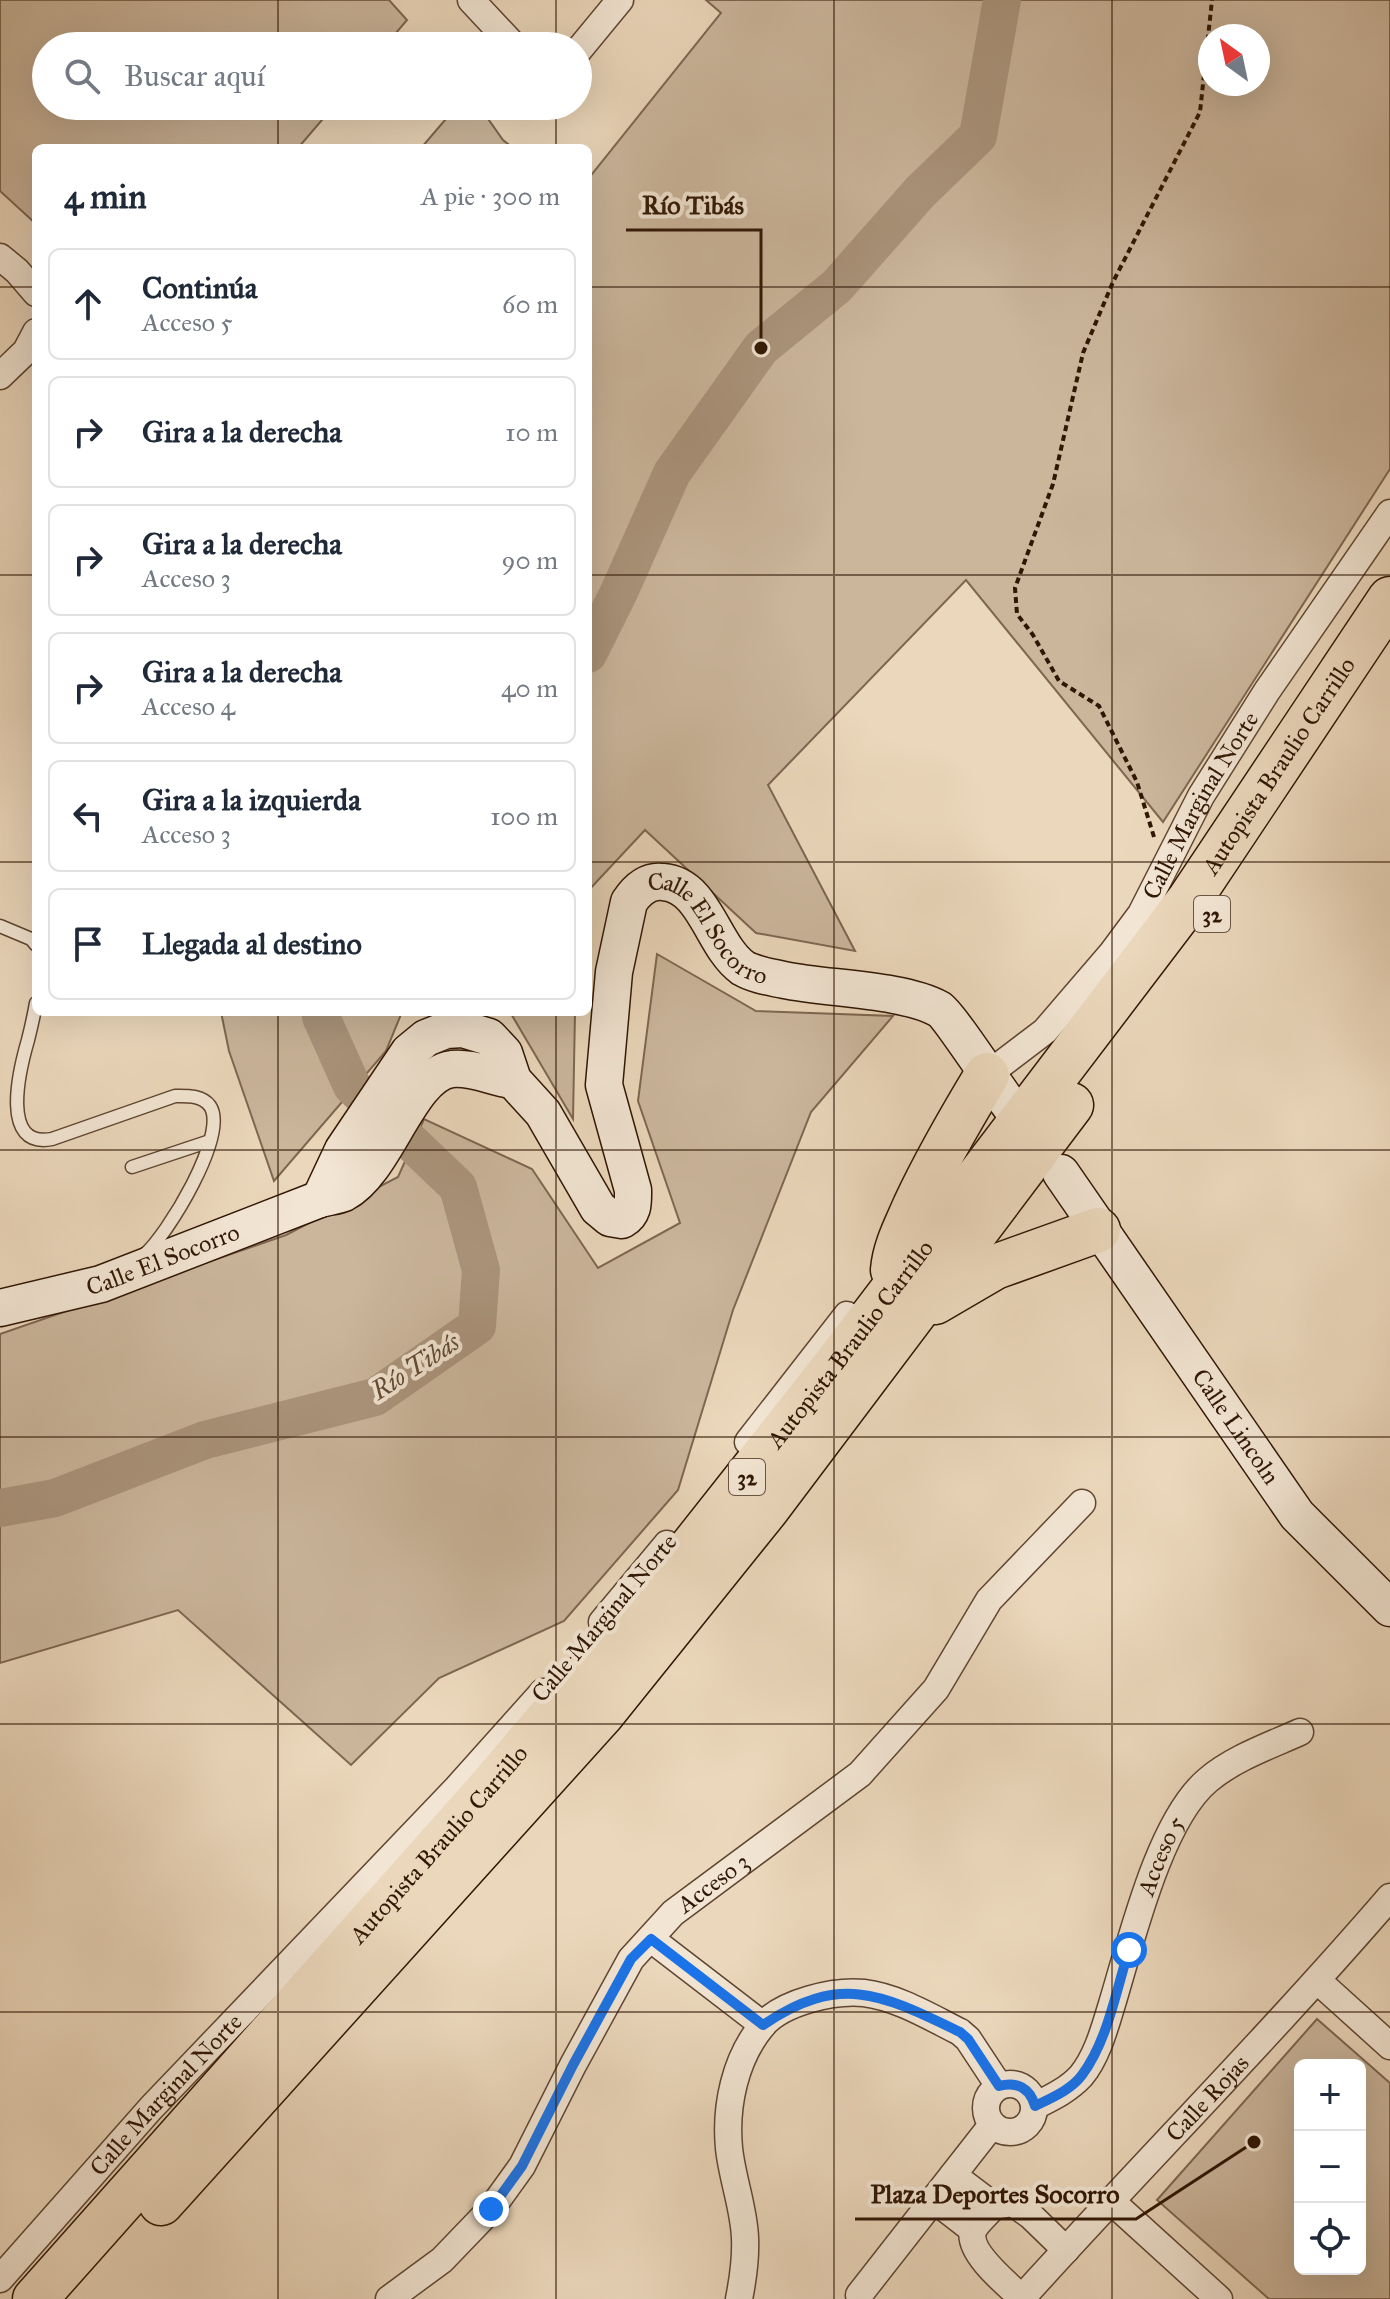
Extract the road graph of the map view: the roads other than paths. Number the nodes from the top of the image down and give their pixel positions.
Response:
1 (471, 0) edge
2 (620, 0) edge
3 (501, 32) edge
4 (592, 34) edge
5 (0, 257) edge
6 (32, 288) edge
7 (32, 348) edge
8 (0, 376) edge
9 (1390, 513) edge
10 (1390, 599) edge
11 (1390, 649) edge
12 (0, 926) edge
13 (32, 940) edge
14 (33, 1016) edge
15 (407, 1082) junction
16 (999, 1091) junction
17 (210, 1141) junction
18 (132, 1167) dead end
19 (1061, 1173) dead end
20 (320, 1199) junction
21 (1098, 1230) junction
22 (101, 1284) junction
23 (900, 1287) junction
24 (0, 1308) edge
25 (1082, 1503) dead end
26 (1390, 1608) edge
27 (1300, 1732) dead end
28 (1390, 1897) edge
29 (651, 1939) junction
30 (1318, 1981) junction
31 (763, 2025) junction
32 (1390, 2046) edge
33 (999, 2086) junction
34 (1035, 2106) junction
35 (992, 2125) junction
36 (953, 2175) junction
37 (933, 2199) junction
38 (1110, 2200) junction
39 (994, 2206) junction
40 (973, 2230) junction
41 (1066, 2250) junction
42 (0, 2279) edge
43 (859, 2295) dead end
44 (35, 2299) edge
45 (73, 2299) edge
46 (389, 2299) edge
47 (739, 2299) edge
48 (1022, 2299) edge
49 (1219, 2299) edge

1 - 3 street
2 - 4 street
5 - 6 street
7 - 8 street
9 - 16 street, Calle Marginal Norte
10 - 23 highway, Autopista Braulio Carrillo / 32
11 - 23 highway, Autopista Braulio Carrillo / 32
12 - 13 lane
14 - 17 lane
15 - 16 street, Calle El Socorro
15 - 20 street, Calle El Socorro
15 - 20 street, Calle El Socorro
16 - 23 highway
17 - 18 lane
17 - 22 lane
19 - 21 street
20 - 22 street, Calle El Socorro
21 - 23 highway
21 - 26 street, Calle Lincoln
22 - 24 street, Calle El Socorro
23 - 42 street, Calle Marginal Norte
23 - 44 highway, Autopista Braulio Carrillo / 32
23 - 45 highway, Autopista Braulio Carrillo / 32
25 - 29 street, Acceso 3
27 - 34 street, Acceso 5
28 - 30 street, Calle Rojas
29 - 31 street
29 - 46 street, Acceso 3
30 - 32 street
30 - 38 street, Calle Rojas
31 - 33 street
31 - 47 street
33 - 34 street
33 - 35 street
34 - 35 street
35 - 36 street
36 - 37 street
36 - 39 street
37 - 40 street
37 - 43 street
38 - 41 street, Calle Rojas
38 - 49 street
39 - 40 street
39 - 41 street
40 - 48 street
41 - 48 street, Calle Rojas

